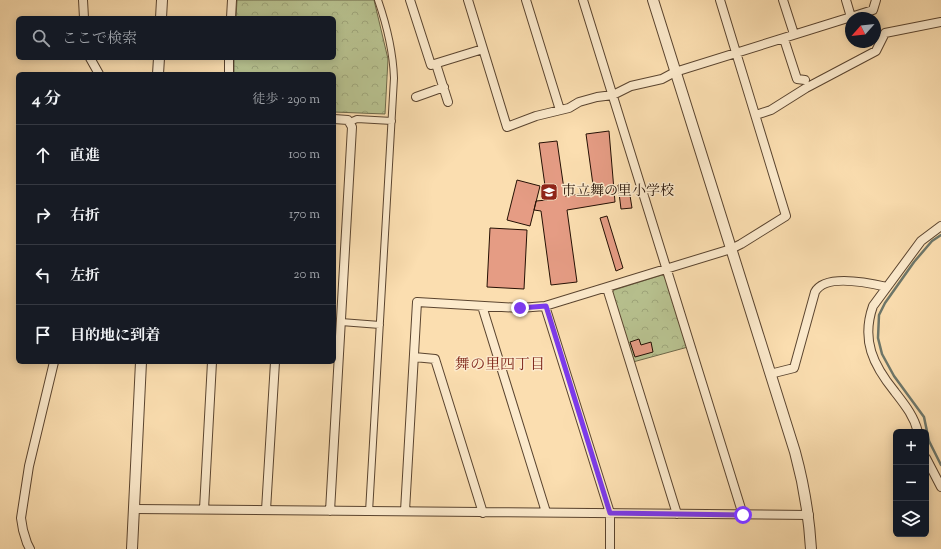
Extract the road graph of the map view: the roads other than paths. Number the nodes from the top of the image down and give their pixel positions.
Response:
1 (83, 0) edge
2 (162, 0) edge
3 (232, 0) edge
4 (378, 0) edge
5 (410, 0) edge
6 (468, 0) edge
7 (526, 0) edge
8 (583, 0) edge
9 (653, 0) edge
10 (720, 0) edge
11 (783, 0) edge
12 (846, 0) edge
13 (876, 0) edge
14 (850, 12) edge
15 (867, 12) edge
16 (84, 16) edge
17 (161, 16) edge
18 (232, 16) edge
19 (845, 19) edge
20 (941, 22) edge
21 (794, 34) junction
22 (784, 39) junction
23 (483, 49) junction
24 (736, 53) junction
25 (91, 60) edge
26 (159, 60) edge
27 (229, 60) edge
28 (436, 64) junction
29 (98, 72) edge
30 (158, 72) edge
31 (228, 72) edge
32 (675, 72) junction
33 (805, 80) dead end
34 (444, 87) junction
35 (613, 95) junction
36 (416, 97) dead end
37 (448, 102) dead end
38 (560, 110) junction
39 (756, 115) junction
40 (336, 119) edge
41 (392, 121) junction
42 (350, 122) junction
43 (941, 226) edge
44 (731, 249) junction
45 (667, 269) junction
46 (887, 287) junction
47 (607, 288) junction
48 (482, 306) junction
49 (546, 306) junction
50 (338, 322) edge
51 (380, 325) junction
52 (414, 357) junction
53 (54, 364) edge
54 (141, 364) edge
55 (212, 364) edge
56 (275, 364) edge
57 (770, 374) junction
58 (917, 429) edge
59 (929, 464) edge
60 (941, 487) edge
61 (134, 509) junction
62 (204, 509) junction
63 (266, 510) junction
64 (330, 511) junction
65 (405, 511) junction
66 (369, 512) junction
67 (546, 512) junction
68 (483, 513) junction
69 (610, 513) junction
70 (676, 514) junction
71 (743, 515) junction
72 (809, 515) junction
73 (30, 549) edge
74 (132, 549) edge
75 (610, 549) edge
76 (812, 549) edge

1 - 16 street
2 - 17 street
3 - 18 street
4 - 41 street
5 - 28 street
6 - 23 street
7 - 38 street
8 - 35 street
9 - 32 street
10 - 24 street
11 - 21 street
12 - 14 street
13 - 15 street
19 - 21 street
20 - 39 street
21 - 22 street
22 - 24 street
22 - 33 street
23 - 28 street
23 - 38 street
24 - 32 street
24 - 39 street
25 - 29 street
26 - 30 street
27 - 31 street
28 - 34 street
32 - 35 street
32 - 44 street
34 - 36 street
34 - 37 street
35 - 38 street
35 - 45 street
39 - 44 street
40 - 42 street
41 - 42 street
41 - 51 street
42 - 50 street
43 - 46 street
44 - 45 street
44 - 57 street
45 - 47 street
45 - 71 street
46 - 57 street
46 - 58 street
47 - 49 street
47 - 70 street
48 - 49 street
48 - 52 street
48 - 67 street
49 - 69 street
50 - 51 street
50 - 64 street
51 - 66 street
52 - 65 street
52 - 68 street
53 - 73 street
54 - 61 street
55 - 62 street
56 - 63 street
57 - 72 street
59 - 60 street
61 - 62 street
61 - 74 street
62 - 63 street
63 - 64 street
64 - 66 street
65 - 66 street
65 - 68 street
67 - 68 street
67 - 69 street
69 - 70 street
69 - 75 street
70 - 71 street
71 - 72 street
72 - 76 street

